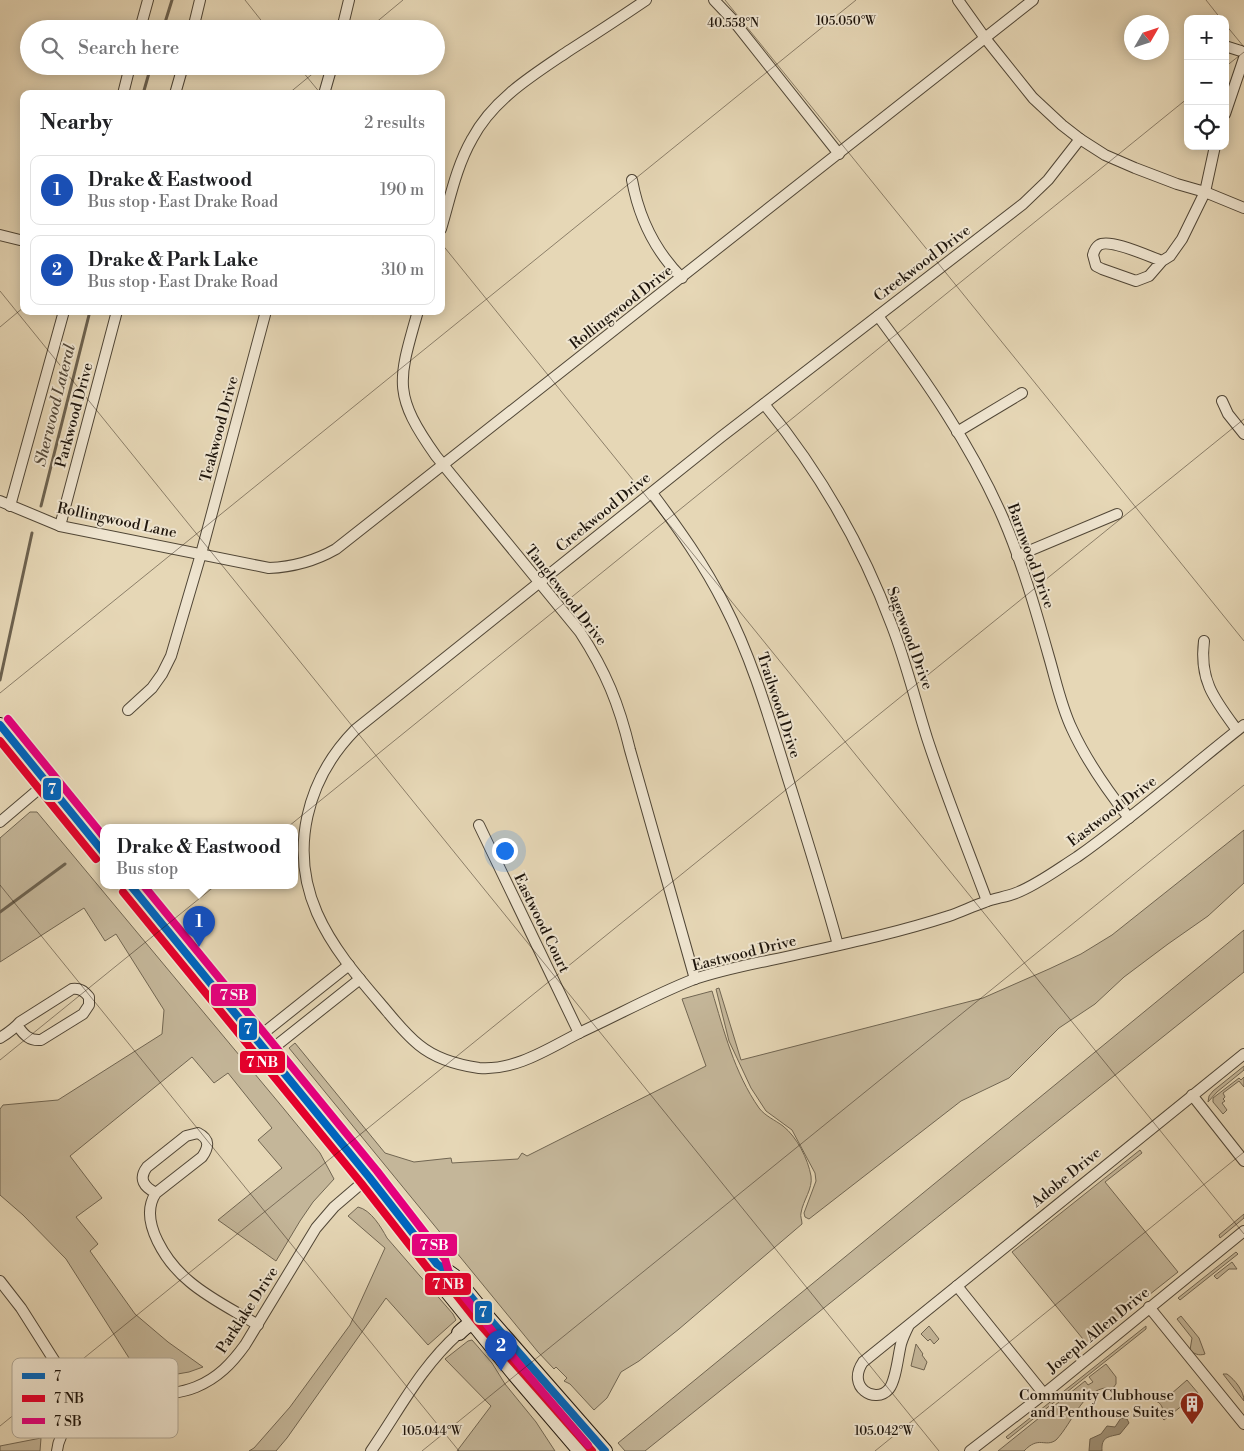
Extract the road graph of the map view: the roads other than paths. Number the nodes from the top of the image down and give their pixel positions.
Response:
1 (148, 0) edge
2 (200, 0) edge
3 (349, 0) edge
4 (646, 0) edge
5 (714, 0) edge
6 (958, 0) edge
7 (1033, 0) edge
8 (142, 20) edge
9 (195, 20) edge
10 (344, 20) edge
11 (985, 38) junction
12 (1229, 47) edge
13 (1244, 52) edge
14 (1244, 58) edge
15 (128, 75) edge
16 (180, 75) edge
17 (329, 75) edge
18 (124, 90) edge
19 (176, 90) edge
20 (325, 90) edge
21 (1228, 105) edge
22 (1080, 139) junction
23 (1214, 150) edge
24 (839, 154) junction
25 (632, 180) dead end
26 (1205, 192) junction
27 (1244, 208) edge
28 (445, 216) edge
29 (0, 235) edge
30 (20, 240) edge
31 (1162, 262) junction
32 (682, 278) junction
33 (63, 315) edge
34 (116, 315) edge
35 (265, 315) edge
36 (417, 315) edge
37 (878, 316) junction
38 (1022, 393) dead end
39 (1222, 401) dead end
40 (764, 404) junction
41 (957, 432) junction
42 (1244, 434) edge
43 (444, 466) junction
44 (652, 493) junction
45 (0, 501) edge
46 (10, 506) junction
47 (1117, 514) dead end
48 (60, 526) junction
49 (200, 554) junction
50 (1017, 556) junction
51 (539, 582) junction
52 (1204, 641) dead end
53 (128, 710) dead end
54 (0, 726) edge
55 (1241, 728) edge
56 (46, 783) junction
57 (1129, 818) junction
58 (0, 822) edge
59 (479, 825) dead end
60 (298, 837) edge
61 (100, 848) edge
62 (133, 889) edge
63 (986, 901) junction
64 (838, 945) junction
65 (349, 965) junction
66 (360, 979) junction
67 (695, 979) junction
68 (17, 1025) junction
69 (579, 1033) junction
70 (0, 1038) edge
71 (256, 1039) junction
72 (268, 1053) junction
73 (1244, 1054) edge
74 (1192, 1095) junction
75 (1244, 1161) edge
76 (369, 1177) junction
77 (156, 1193) junction
78 (1244, 1232) edge
79 (437, 1264) junction
80 (0, 1281) edge
81 (956, 1286) junction
82 (1149, 1307) junction
83 (473, 1323) junction
84 (258, 1325) junction
85 (909, 1325) junction
86 (459, 1333) joint
87 (53, 1358) edge
88 (533, 1368) junction
89 (178, 1393) edge
90 (1044, 1394) junction
91 (1244, 1424) edge
92 (61, 1438) edge
93 (57, 1451) edge
94 (371, 1451) edge
95 (580, 1451) edge
96 (605, 1451) edge
97 (970, 1451) edge

1 - 8 street
2 - 9 street
3 - 10 street
4 - 28 street
5 - 24 street
6 - 11 street
7 - 11 street, Rollingwood Drive
11 - 22 street
11 - 24 street, Rollingwood Drive
12 - 13 street
14 - 21 street
15 - 18 street
16 - 19 street
17 - 20 street
22 - 26 street
22 - 37 street, Creekwood Drive
23 - 26 street
24 - 32 street, Rollingwood Drive
25 - 32 street
26 - 27 street
26 - 31 street
29 - 30 street
31 - 31 street
32 - 43 street, Rollingwood Drive
33 - 46 street
34 - 48 street, Parkwood Drive
35 - 49 street, Teakwood Drive
36 - 43 street, Tanglewood Drive
37 - 40 street, Creekwood Drive
37 - 41 street, Barnwood Drive
38 - 41 street
39 - 42 street
40 - 44 street, Creekwood Drive
40 - 63 street, Sagewood Drive
41 - 50 street, Barnwood Drive
43 - 49 street, Rollingwood Drive
43 - 51 street, Tanglewood Drive
44 - 51 street, Creekwood Drive
44 - 64 street, Trailwood Drive
45 - 46 street, Rollingwood Lane
46 - 48 street, Rollingwood Lane
47 - 50 street
48 - 49 street, Rollingwood Lane
49 - 53 street, Teakwood Drive
50 - 57 street, Barnwood Drive
51 - 60 street, Creekwood Drive
51 - 67 street, Tanglewood Drive
52 - 55 street
54 - 56 main road
55 - 57 street, Eastwood Drive
56 - 58 street
56 - 61 main road
57 - 63 street, Eastwood Drive
59 - 69 street, Eastwood Court
60 - 65 street, Creekwood Drive
62 - 71 main road
63 - 64 street, Eastwood Drive
64 - 67 street, Eastwood Drive
65 - 66 street, Creekwood Drive
65 - 71 street
66 - 69 street, Eastwood Drive
66 - 72 street
67 - 69 street, Eastwood Drive
68 - 68 street
68 - 70 street
71 - 72 main road
72 - 76 main road
73 - 74 street, Adobe Drive
74 - 75 street
74 - 81 street, Adobe Drive
76 - 79 main road
76 - 84 street, Parklake Drive
77 - 77 street
77 - 84 street
78 - 82 street, Joseph Allen Drive
79 - 83 main road
79 - 88 main road
80 - 87 street
81 - 85 street, Adobe Drive
81 - 90 street
82 - 90 street, Joseph Allen Drive
82 - 91 street
83 - 86 main road
83 - 88 main road
83 - 95 main road
84 - 89 street, Parklake Drive
85 - 85 street, Adobe Drive
86 - 94 street
88 - 96 main road
90 - 97 street, Joseph Allen Drive
92 - 93 street

